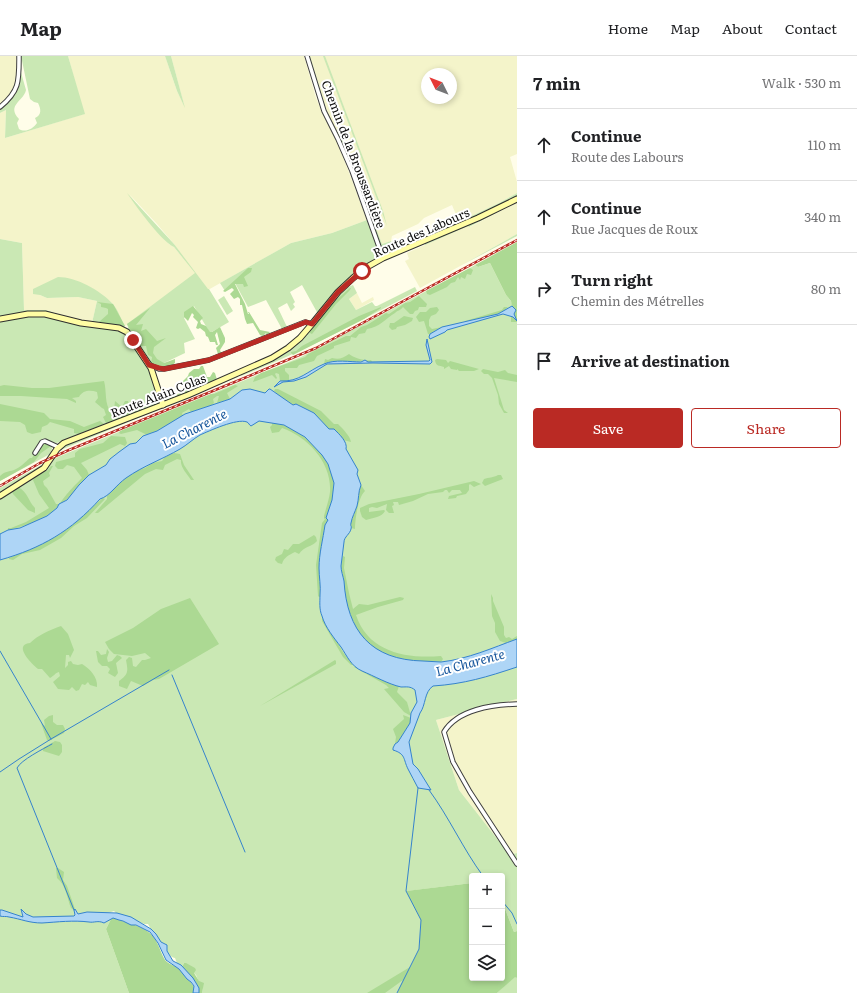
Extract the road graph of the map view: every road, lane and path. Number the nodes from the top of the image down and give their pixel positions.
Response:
1 (19, 56) edge
2 (307, 56) edge
3 (0, 107) edge
4 (517, 199) edge
5 (383, 258) junction
6 (323, 311) joint
7 (0, 319) edge
8 (312, 324) junction
9 (149, 365) junction
10 (163, 405) junction
11 (58, 447) junction
12 (35, 453) dead end
13 (0, 496) edge
14 (517, 704) edge
15 (517, 864) edge

1 - 3 street
2 - 5 street, Chemin de la Broussardière
4 - 5 street, Route des Labours
5 - 6 street, Route des Labours
6 - 8 street, Route Alain Colas
7 - 9 street
8 - 9 street
8 - 10 street, Route Alain Colas
9 - 10 street
10 - 11 street, Route Alain Colas
11 - 12 street
11 - 13 street, Route Alain Colas
14 - 15 street

